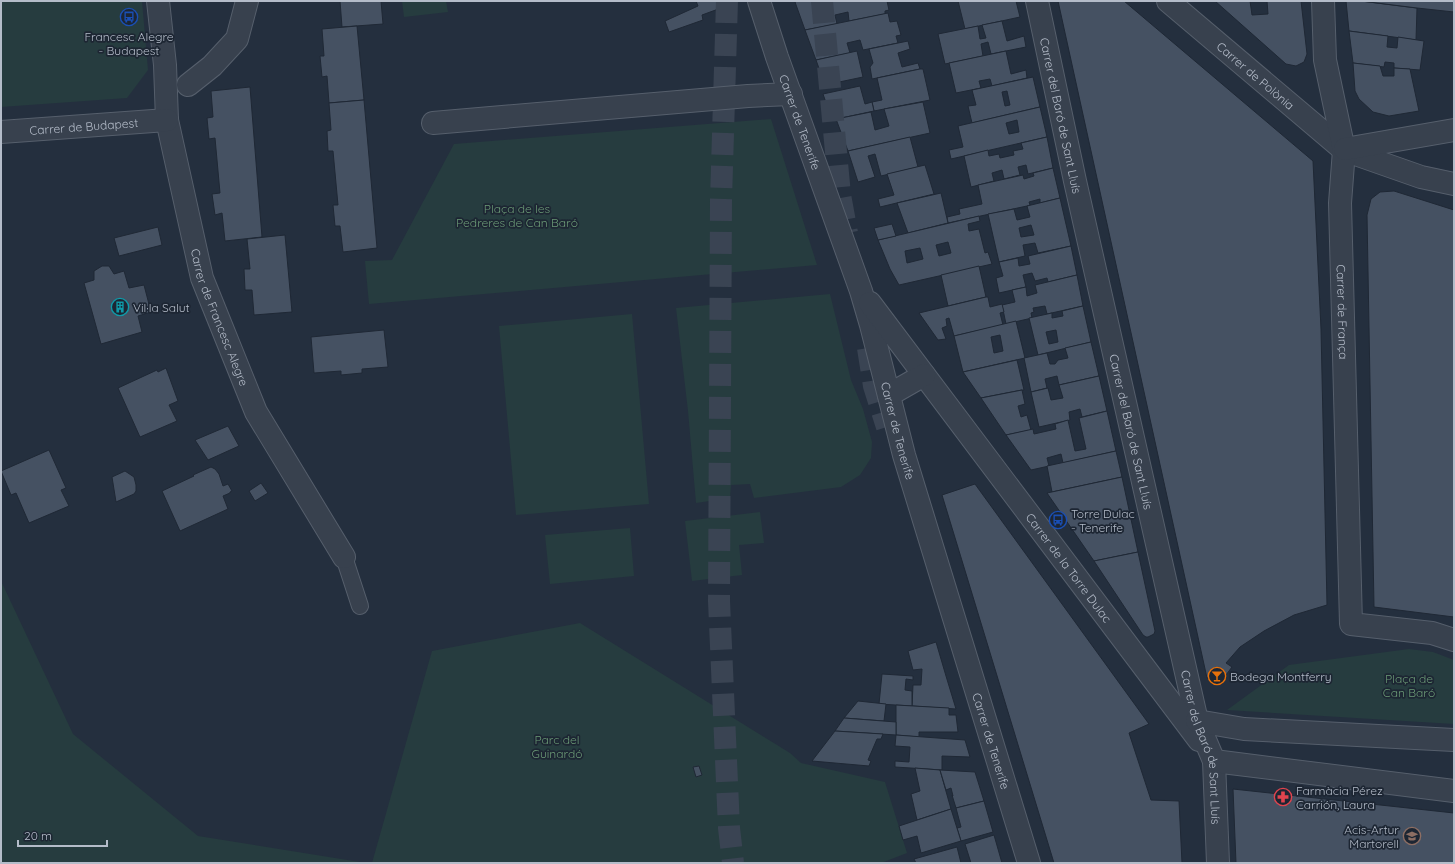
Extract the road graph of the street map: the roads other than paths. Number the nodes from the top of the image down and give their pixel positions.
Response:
1 (158, 1) edge
2 (247, 1) edge
3 (759, 1) edge
4 (1037, 1) edge
5 (1168, 1) edge
6 (1323, 1) edge
7 (188, 85) dead end
8 (791, 94) junction
9 (167, 120) junction
10 (433, 123) dead end
11 (1454, 130) edge
12 (1, 132) edge
13 (1344, 150) junction
14 (1454, 184) edge
15 (861, 291) junction
16 (924, 375) junction
17 (889, 395) junction
18 (344, 557) joint
19 (360, 606) dead end
20 (1454, 640) edge
21 (1197, 721) junction
22 (1454, 740) edge
23 (1214, 761) junction
24 (1454, 792) edge
25 (1029, 863) edge
26 (1218, 863) edge

1 - 9 street, Carrer de Francesc Alegre
2 - 7 street
3 - 8 street, Carrer de Tenerife
4 - 21 street, Carrer del Baró de Sant Lluís
5 - 13 street, Carrer de Polònia
6 - 13 street, Carrer de França
8 - 10 street
8 - 15 street, Carrer de Tenerife
9 - 12 street, Carrer de Budapest
9 - 18 street, Carrer de Francesc Alegre
11 - 13 street
13 - 14 street
13 - 20 street, Carrer de França
15 - 16 street, Carrer de la Torre Dulac
15 - 17 street, Carrer de Tenerife
16 - 17 street
16 - 23 street, Carrer de la Torre Dulac
17 - 25 street, Carrer de Tenerife
18 - 19 lane, Carrer de Francesc Alegre
21 - 22 street
21 - 23 street, Carrer del Baró de Sant Lluís
23 - 24 street
23 - 26 street, Carrer del Baró de Sant Lluís

